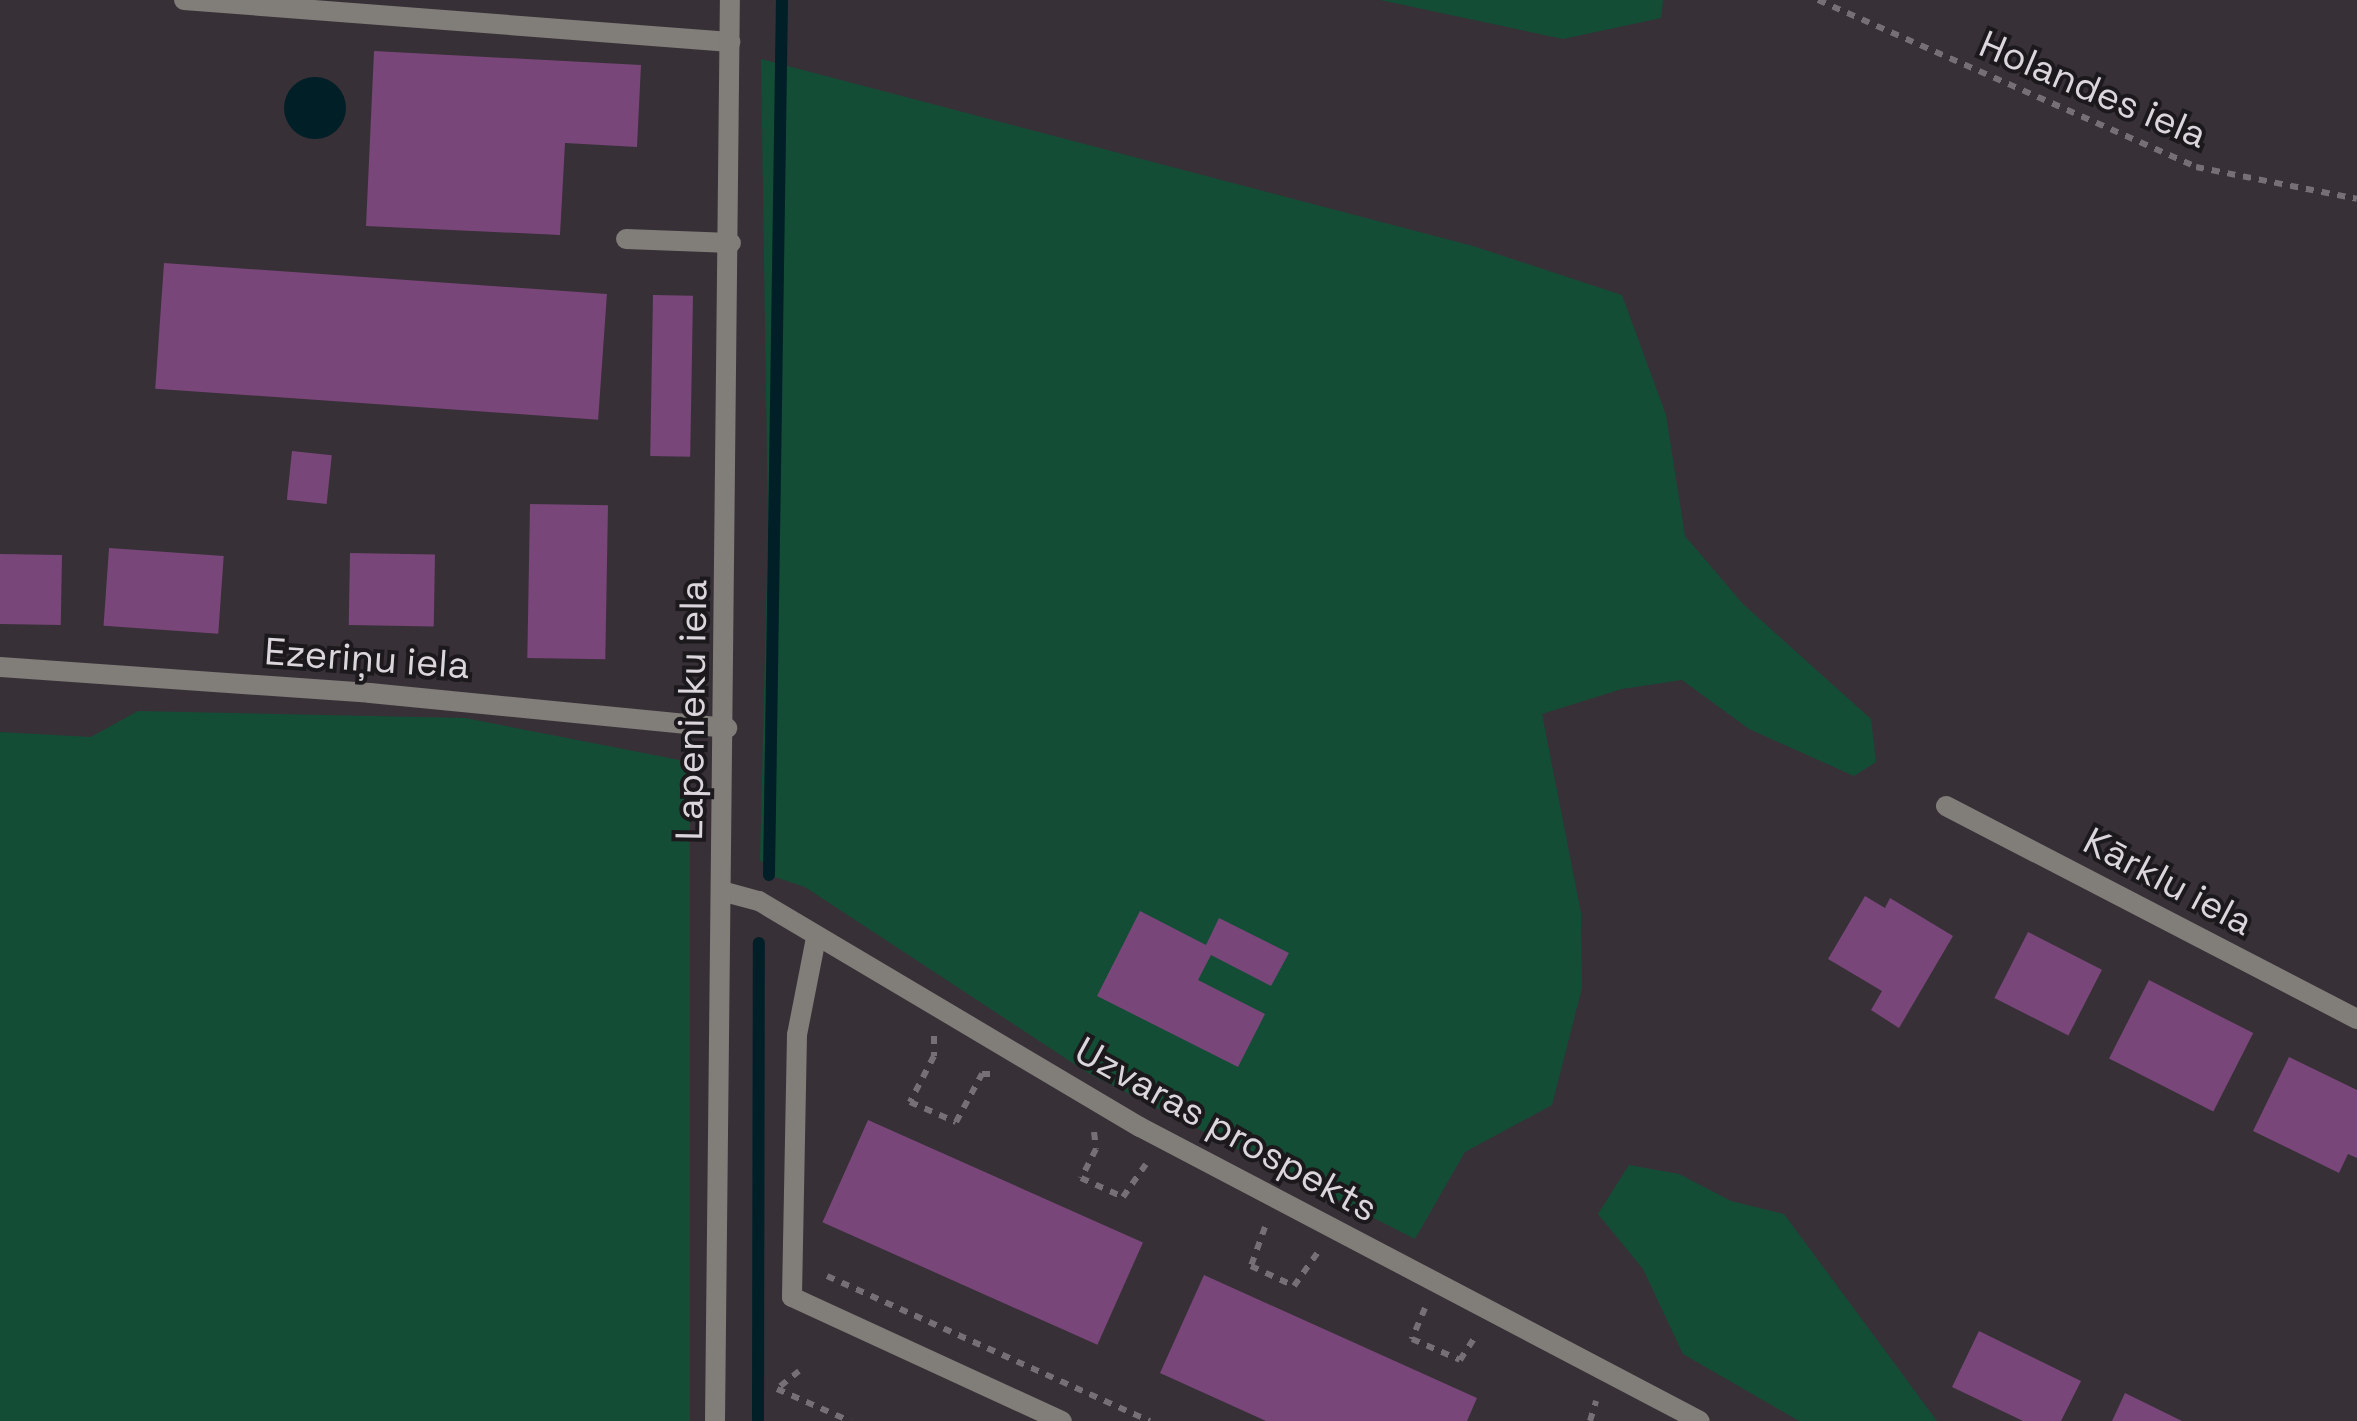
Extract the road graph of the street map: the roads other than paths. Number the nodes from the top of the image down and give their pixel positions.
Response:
1 (184, 0) edge
2 (730, 0) edge
3 (730, 42) junction
4 (626, 238) dead end
5 (731, 244) junction
6 (0, 667) edge
7 (727, 728) junction
8 (1946, 806) dead end
9 (725, 892) junction
10 (816, 938) junction
11 (2357, 1018) edge
12 (715, 1421) edge
13 (1062, 1421) edge
14 (1700, 1421) edge

1 - 3 street
2 - 3 street, Lapenieku iela
3 - 5 street, Lapenieku iela
4 - 5 street
5 - 7 street, Lapenieku iela
6 - 7 street, Ezeriņu iela
7 - 9 street, Lapenieku iela
8 - 11 street, Kārklu iela
9 - 10 street, Uzvaras prospekts
9 - 12 street, Lapenieku iela
10 - 13 street
10 - 14 street, Uzvaras prospekts

